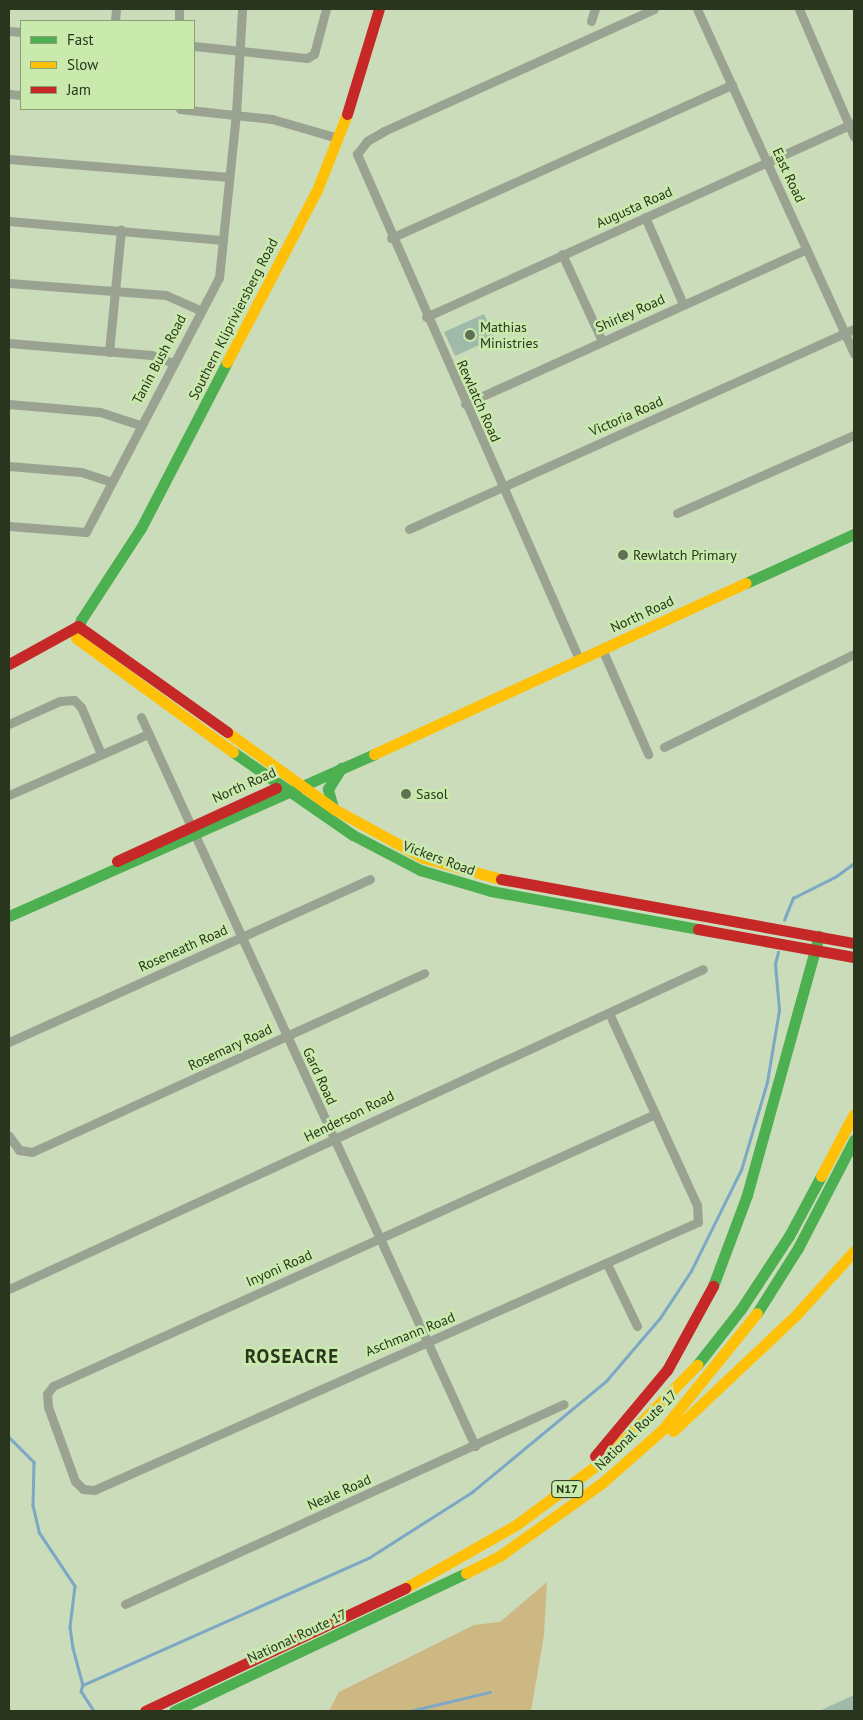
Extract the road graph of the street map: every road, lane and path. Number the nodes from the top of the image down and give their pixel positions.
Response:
1 (242, 9) edge
2 (326, 9) edge
3 (380, 9) edge
4 (594, 9) edge
5 (654, 9) edge
6 (696, 9) edge
7 (799, 9) edge
8 (591, 21) dead end
9 (195, 46) edge
10 (239, 54) junction
11 (732, 85) junction
12 (191, 110) edge
13 (236, 114) junction
14 (852, 124) edge
15 (854, 136) edge
16 (338, 138) junction
17 (9, 159) edge
18 (768, 162) junction
19 (229, 177) junction
20 (645, 217) junction
21 (9, 221) edge
22 (121, 230) junction
23 (391, 238) junction
24 (222, 240) junction
25 (807, 248) junction
26 (562, 254) junction
27 (9, 283) edge
28 (114, 291) junction
29 (683, 304) junction
30 (200, 310) junction
31 (426, 317) junction
32 (854, 329) edge
33 (845, 333) junction
34 (602, 341) junction
35 (9, 343) edge
36 (109, 352) junction
37 (854, 354) edge
38 (173, 363) junction
39 (9, 404) edge
40 (465, 404) junction
41 (140, 425) junction
42 (854, 435) edge
43 (9, 466) edge
44 (109, 481) junction
45 (502, 486) junction
46 (677, 513) dead end
47 (9, 526) edge
48 (409, 529) dead end
49 (854, 534) edge
50 (96, 602) junction
51 (77, 632) junction
52 (101, 641) junction
53 (602, 649) junction
54 (854, 654) edge
55 (580, 659) junction
56 (9, 664) edge
57 (9, 672) edge
58 (141, 717) dead end
59 (442, 720) junction
60 (9, 724) edge
61 (148, 734) junction
62 (664, 747) dead end
63 (101, 754) junction
64 (648, 754) dead end
65 (343, 766) junction
66 (256, 769) junction
67 (297, 782) junction
68 (283, 789) junction
69 (9, 796) edge
70 (251, 798) junction
71 (334, 809) junction
72 (192, 831) junction
73 (370, 879) dead end
74 (9, 916) edge
75 (820, 936) junction
76 (240, 938) junction
77 (854, 943) edge
78 (814, 949) junction
79 (854, 957) edge
80 (703, 969) dead end
81 (424, 973) dead end
82 (609, 1012) junction
83 (286, 1036) junction
84 (9, 1042) edge
85 (655, 1114) junction
86 (854, 1114) edge
87 (9, 1136) edge
88 (334, 1138) junction
89 (854, 1140) edge
90 (381, 1239) junction
91 (854, 1251) edge
92 (607, 1264) junction
93 (9, 1289) edge
94 (637, 1326) dead end
95 (429, 1342) junction
96 (564, 1404) dead end
97 (475, 1446) junction
98 (117, 1480) joint
99 (544, 1506) junction
100 (501, 1555) junction
101 (126, 1604) dead end
102 (145, 1711) edge
103 (174, 1711) edge

1 - 10 street, Tanin Bush Road
2 - 10 street
3 - 16 main road, Southern Klipriviersberg Road
4 - 8 street
5 - 23 street, Rewlatch Road
6 - 11 street, East Road
7 - 14 street
9 - 10 street
10 - 13 street, Tanin Bush Road
11 - 18 street, East Road
11 - 23 street
12 - 13 street
13 - 16 street
13 - 19 street, Tanin Bush Road
14 - 15 street
14 - 18 street, Augusta Road
16 - 50 main road, Southern Klipriviersberg Road
17 - 19 street
18 - 20 street, Augusta Road
18 - 25 street, East Road
19 - 24 street, Tanin Bush Road
20 - 26 street, Augusta Road
20 - 29 street
21 - 22 street
22 - 24 street
22 - 28 street
23 - 31 street, Rewlatch Road
24 - 30 street, Tanin Bush Road
25 - 29 street, Shirley Road
25 - 33 street, East Road
26 - 31 street, Augusta Road
26 - 34 street
27 - 28 street
28 - 30 street
28 - 36 street
29 - 34 street, Shirley Road
30 - 38 street, Tanin Bush Road
31 - 40 street, Rewlatch Road
32 - 33 street, Victoria Road
33 - 37 street, East Road
33 - 45 street, Victoria Road
34 - 40 street, Shirley Road
35 - 36 street
36 - 38 street
38 - 41 street, Tanin Bush Road
39 - 41 street
40 - 45 street, Rewlatch Road
41 - 44 street, Tanin Bush Road
42 - 46 street
43 - 44 street
44 - 47 street, Tanin Bush Road
45 - 48 street, Victoria Road
45 - 55 street, Rewlatch Road
49 - 53 main road, North Road
50 - 51 main road, Southern Klipriviersberg Road
50 - 52 main road
51 - 52 main road, Vickers Road
51 - 56 main road, Southern Klipriviersberg Road
51 - 57 main road
51 - 66 main road, Vickers Road
52 - 67 main road, Vickers Road
53 - 55 main road, North Road
53 - 64 street
54 - 62 street
55 - 59 main road, North Road
58 - 61 street, Gard Road
59 - 65 main road, North Road
59 - 67 main road, North Road
60 - 63 street
61 - 63 street
61 - 72 street, Gard Road
63 - 69 street
65 - 67 main road, North Road
65 - 71 main road
66 - 68 main road, Vickers Road
66 - 70 main road
67 - 68 main road, North Road
67 - 71 main road, Vickers Road
68 - 70 main road, North Road
68 - 72 main road, North Road
68 - 78 main road, Vickers Road
70 - 72 main road, North Road
71 - 75 main road, Vickers Road
72 - 74 main road, North Road
72 - 76 street, Gard Road
73 - 76 street, Roseneath Road
75 - 77 main road, Vickers Road
75 - 78 main road
76 - 83 street, Gard Road
76 - 84 street, Roseneath Road
78 - 79 main road, Vickers Road
78 - 99 main road
80 - 82 street, Henderson Road
81 - 83 street, Rosemary Road
82 - 85 street
82 - 88 street, Henderson Road
83 - 87 street, Rosemary Road
83 - 88 street, Gard Road
85 - 90 street, Inyoni Road
85 - 92 street, Aschmann Road
86 - 99 main road, N17
88 - 90 street, Gard Road
88 - 93 street, Henderson Road
89 - 100 main road, National Route 17 / N17
90 - 95 street, Gard Road
90 - 98 street, Inyoni Road
91 - 100 main road
92 - 94 street
92 - 95 street, Aschmann Road
95 - 97 street, Gard Road
95 - 98 street, Aschmann Road
96 - 97 street, Neale Road
97 - 101 street, Neale Road
99 - 102 main road, N17
100 - 103 main road, National Route 17 / N17

